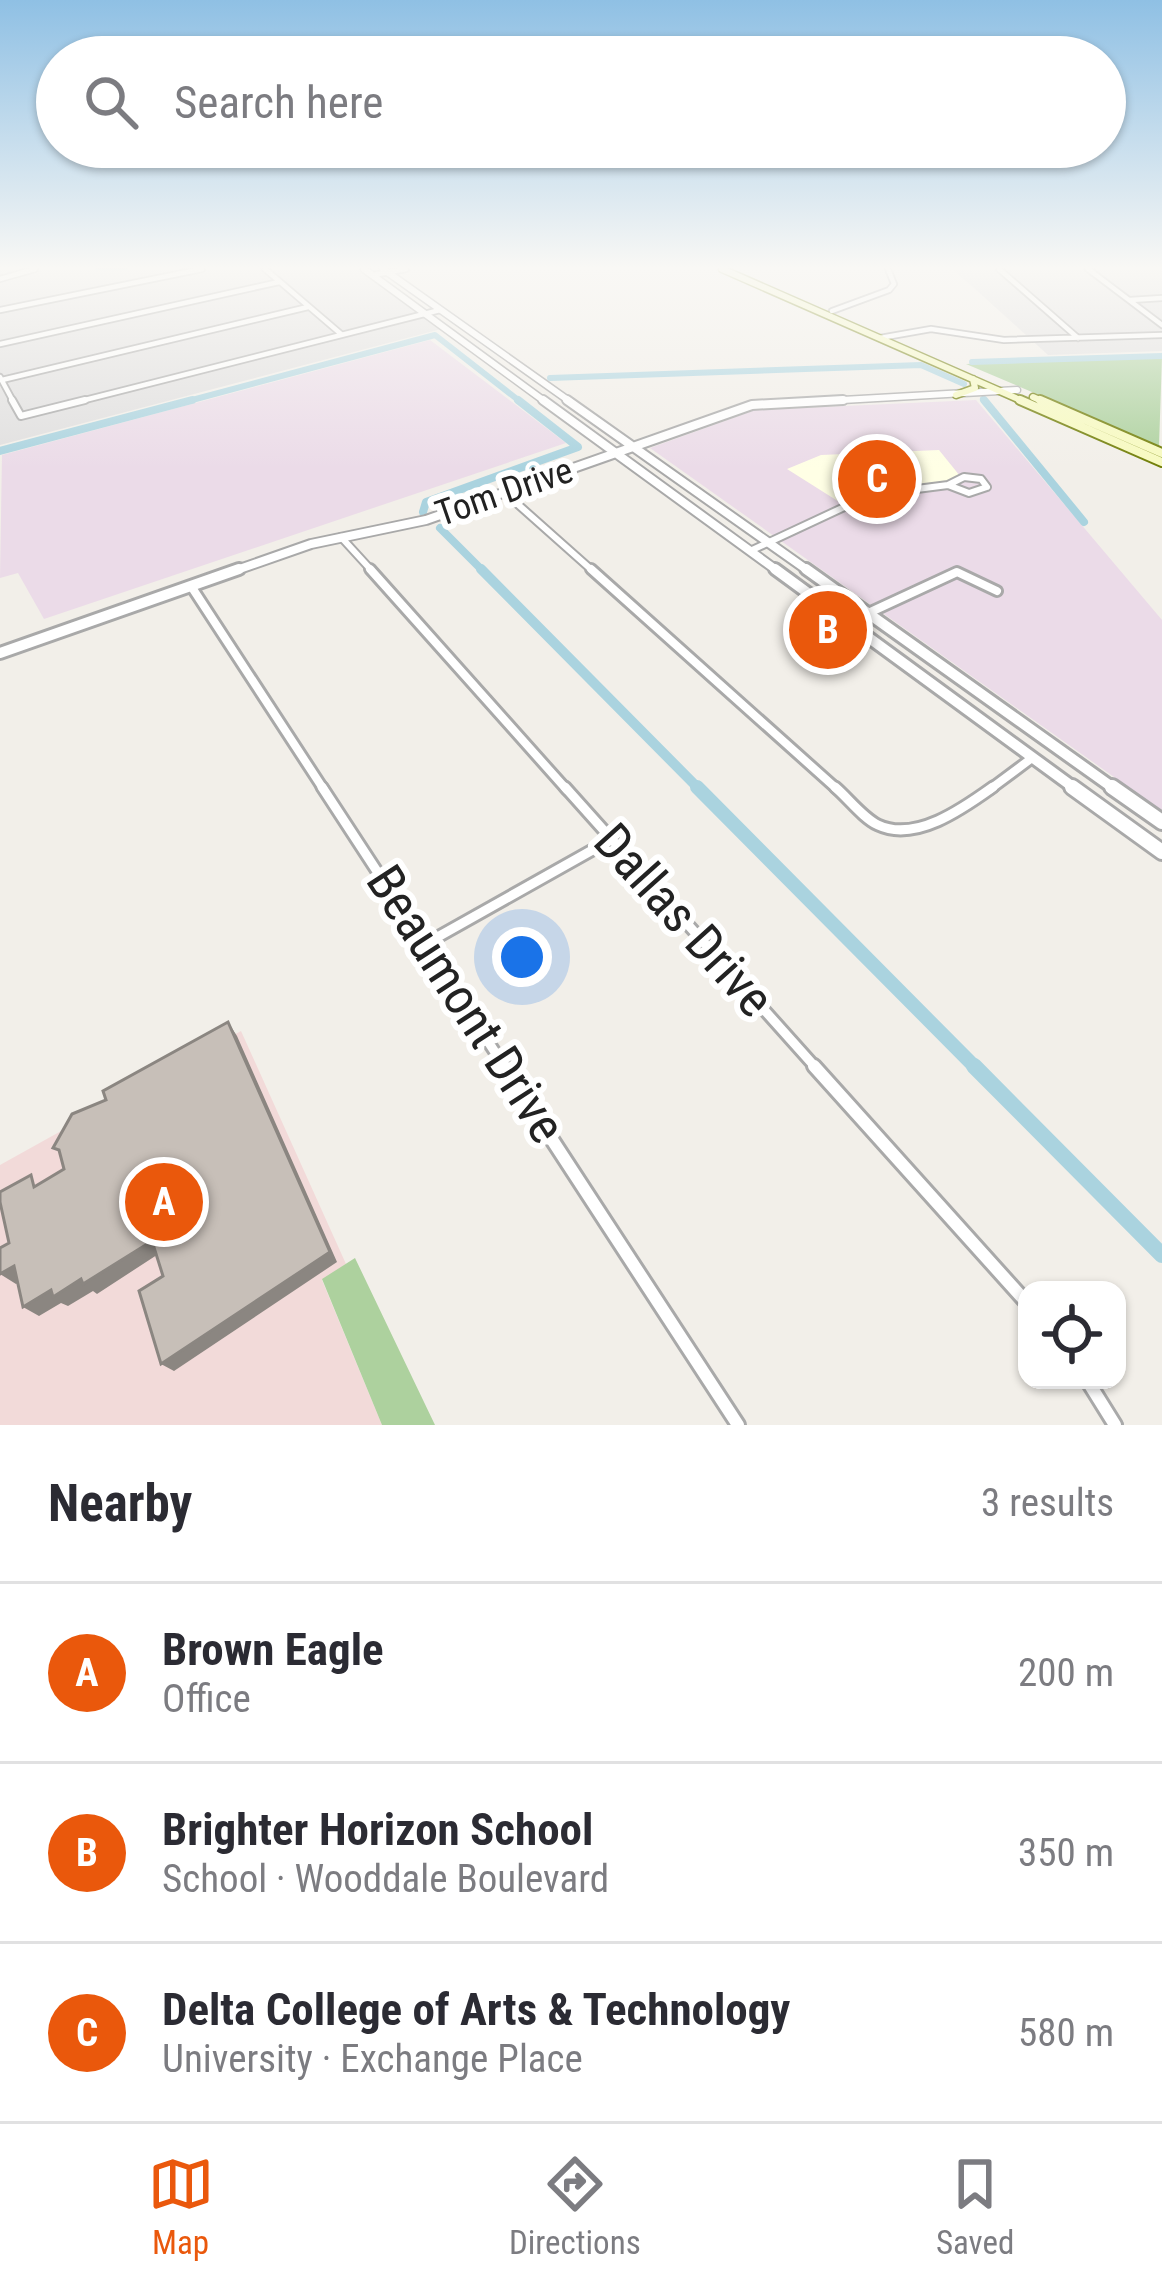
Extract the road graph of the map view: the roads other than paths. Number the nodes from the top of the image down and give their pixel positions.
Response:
1 (38, 336) edge
2 (185, 336) edge
3 (335, 336) edge
4 (455, 336) edge
5 (476, 336) edge
6 (884, 336) junction
7 (887, 336) edge
8 (977, 336) edge
9 (1075, 336) edge
10 (1148, 336) edge
11 (1078, 338) junction
12 (0, 344) edge
13 (520, 367) junction
14 (505, 371) junction
15 (1, 378) edge
16 (973, 379) junction
17 (1017, 390) junction
18 (1006, 393) junction
19 (956, 394) junction
20 (1090, 430) junction
21 (1139, 443) junction
22 (632, 447) junction
23 (616, 452) junction
24 (1162, 452) edge
25 (1162, 462) edge
26 (948, 485) junction
27 (504, 492) junction
28 (340, 536) junction
29 (768, 542) junction
30 (750, 551) junction
31 (191, 586) junction
32 (997, 591) dead end
33 (867, 613) junction
34 (848, 623) junction
35 (0, 652) edge
36 (938, 663) junction
37 (917, 674) junction
38 (1032, 758) junction
39 (1162, 822) edge
40 (612, 839) junction
41 (1160, 847) edge
42 (427, 943) junction
43 (1018, 1293) edge
44 (1093, 1389) edge
45 (738, 1425) edge
46 (1115, 1425) edge

1 - 12 street
2 - 15 street
3 - 15 street
4 - 14 street
5 - 13 street
6 - 7 street
6 - 16 main road
6 - 17 main road
8 - 11 street
9 - 11 street
10 - 11 street
13 - 14 street
13 - 22 street
14 - 23 street
16 - 18 main road
16 - 19 main road
17 - 18 street, Tom Drive
17 - 21 main road
18 - 19 street, Tom Drive
18 - 20 main road
19 - 22 street, Tom Drive
20 - 21 main road
20 - 25 main road
21 - 24 main road
22 - 23 street, Tom Drive
22 - 29 street
23 - 27 street, Tom Drive
23 - 30 street
26 - 26 street
26 - 29 street
27 - 28 street, Tom Drive
27 - 38 street
28 - 31 street, Tom Drive
28 - 40 street, Dallas Drive
29 - 30 street
29 - 33 street
30 - 34 street
31 - 35 street, Tom Drive
31 - 42 street, Beaumont Drive
32 - 33 street
33 - 34 street
33 - 36 street
34 - 37 street
36 - 37 street
36 - 39 street
37 - 38 street
38 - 41 street
40 - 42 street
40 - 43 street, Dallas Drive
42 - 45 street, Beaumont Drive
44 - 46 street

